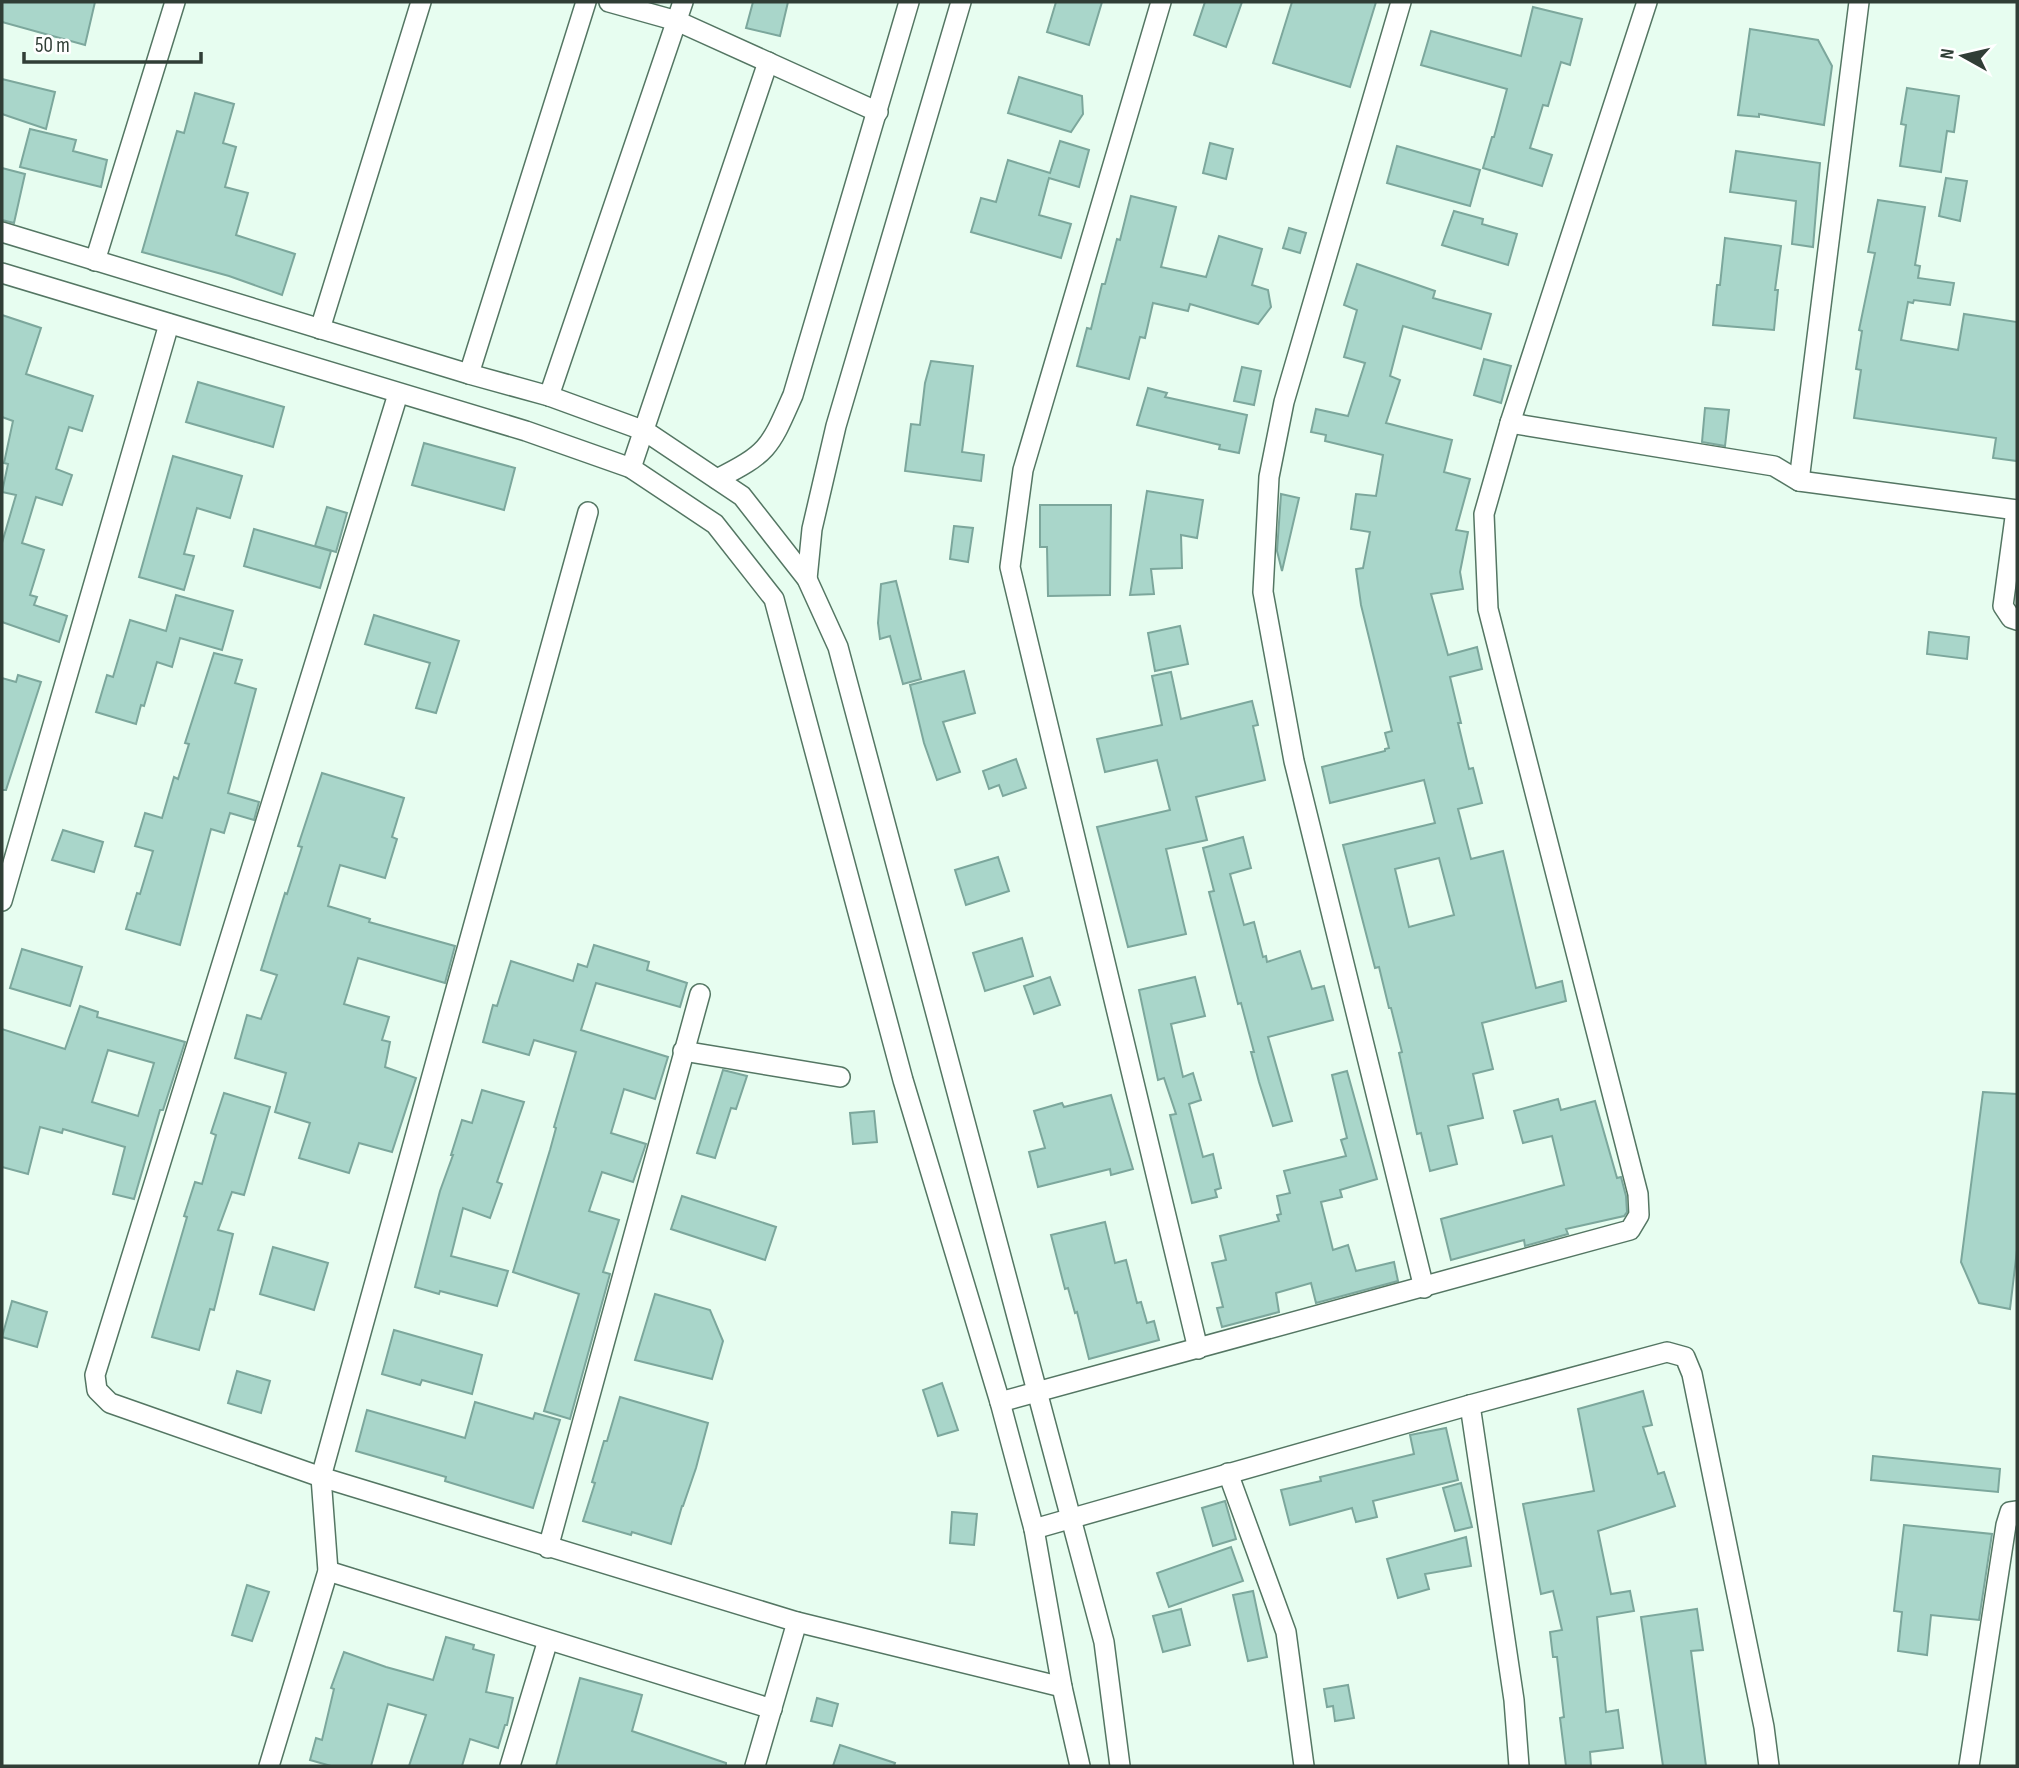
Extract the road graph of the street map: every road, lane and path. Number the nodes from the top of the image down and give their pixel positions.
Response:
1 (176, 2) edge
2 (421, 2) edge
3 (586, 2) edge
4 (609, 2) edge
5 (683, 2) edge
6 (909, 2) edge
7 (961, 2) edge
8 (1161, 2) edge
9 (1401, 2) edge
10 (1647, 2) edge
11 (1859, 2) edge
12 (677, 21) junction
13 (768, 62) junction
14 (878, 112) junction
15 (2, 232) edge
16 (95, 261) junction
17 (2, 273) edge
18 (169, 324) junction
19 (320, 330) junction
20 (469, 374) junction
21 (398, 394) junction
22 (549, 396) junction
23 (1510, 423) junction
24 (645, 431) junction
25 (631, 468) junction
26 (717, 479) junction
27 (1799, 481) junction
28 (2017, 510) edge
29 (588, 512) dead end
30 (807, 579) junction
31 (2017, 620) edge
32 (2, 901) edge
33 (699, 994) dead end
34 (684, 1051) junction
35 (840, 1077) dead end
36 (1424, 1287) junction
37 (1198, 1349) junction
38 (1037, 1392) junction
39 (1000, 1402) junction
40 (1470, 1405) junction
41 (1228, 1474) junction
42 (321, 1478) junction
43 (2017, 1511) edge
44 (1071, 1519) junction
45 (1034, 1530) junction
46 (548, 1548) junction
47 (328, 1571) junction
48 (797, 1622) junction
49 (548, 1640) junction
50 (1062, 1687) junction
51 (772, 1709) junction
52 (269, 1766) edge
53 (509, 1766) edge
54 (755, 1766) edge
55 (1080, 1766) edge
56 (1120, 1766) edge
57 (1304, 1766) edge
58 (1519, 1766) edge
59 (1769, 1766) edge
60 (1969, 1766) edge

1 - 16 street
2 - 19 street
3 - 20 street
4 - 12 street
5 - 12 street
6 - 14 street
7 - 30 street
8 - 37 street
9 - 36 street
10 - 23 street
11 - 27 street
12 - 13 street
12 - 22 street
13 - 14 street
13 - 24 street
14 - 26 street
15 - 16 street
16 - 19 street
17 - 18 street
18 - 21 street
18 - 32 street
19 - 20 street
20 - 22 street
21 - 25 street
21 - 42 street
22 - 24 street
23 - 27 street
23 - 36 street
24 - 25 street
24 - 26 street
25 - 39 street
26 - 30 street
27 - 28 street
28 - 31 street
29 - 42 street
30 - 38 street
33 - 34 street
34 - 35 street
34 - 46 street
36 - 37 street
37 - 38 street
38 - 39 street
38 - 44 street
39 - 45 street
40 - 41 street
40 - 58 street
40 - 59 street
41 - 44 street
41 - 57 street
42 - 46 street
42 - 47 street
43 - 60 street
44 - 45 street
44 - 56 street
45 - 50 street
46 - 48 street
47 - 49 street
47 - 52 street
48 - 50 street
48 - 51 street
49 - 51 street
49 - 53 street
50 - 55 street
51 - 54 street

